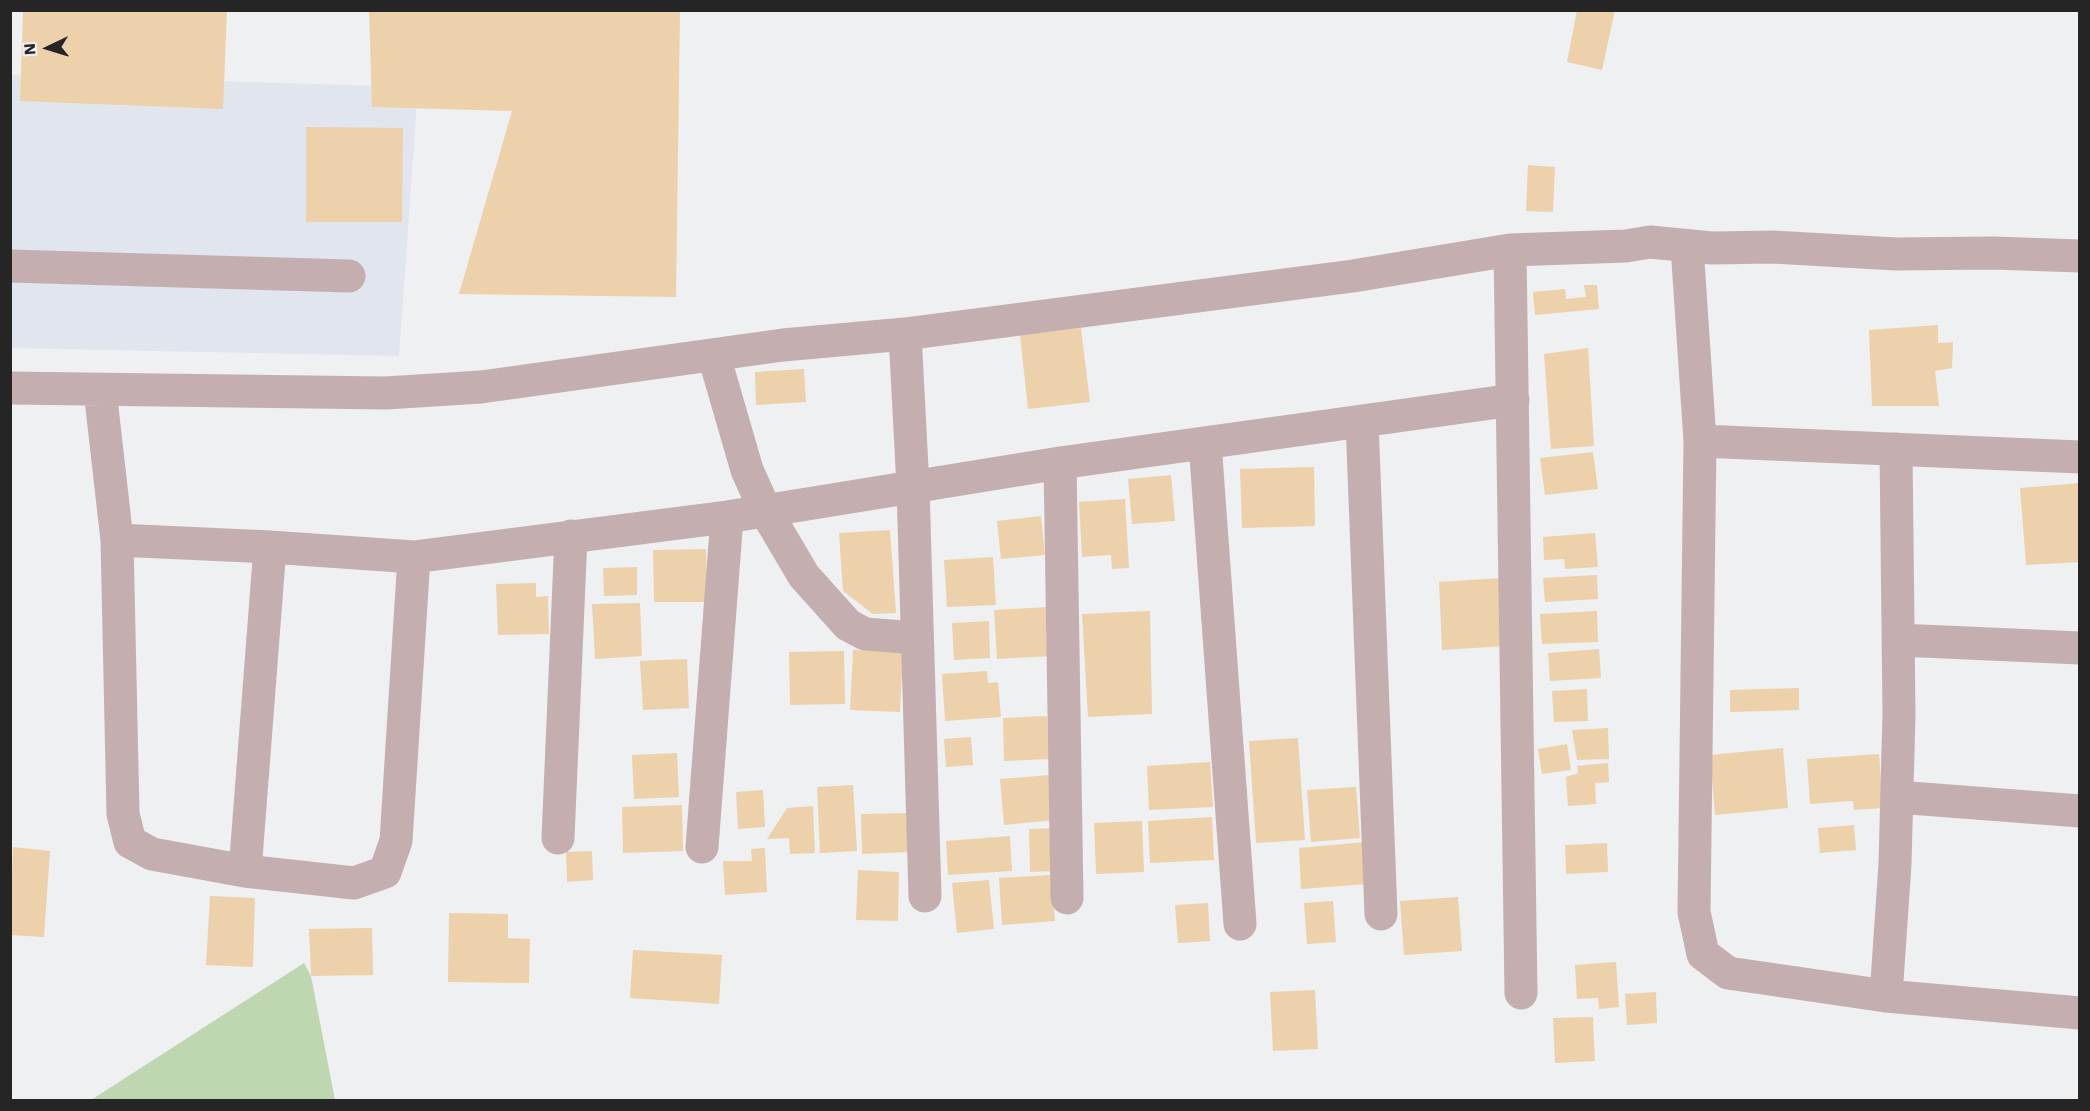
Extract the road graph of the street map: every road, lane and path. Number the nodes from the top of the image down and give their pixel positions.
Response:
1 (1687, 246) junction
2 (1510, 250) junction
3 (2079, 256) edge
4 (10, 266) edge
5 (349, 276) dead end
6 (905, 334) junction
7 (714, 356) junction
8 (10, 388) edge
9 (100, 390) junction
10 (1513, 400) junction
11 (1362, 421) junction
12 (1700, 441) junction
13 (1205, 443) junction
14 (1896, 449) junction
15 (2079, 458) edge
16 (1060, 464) junction
17 (913, 488) junction
18 (765, 510) junction
19 (727, 517) junction
20 (571, 536) junction
21 (117, 540) junction
22 (270, 547) junction
23 (414, 557) junction
24 (917, 638) junction
25 (1899, 640) junction
26 (2079, 648) edge
27 (1897, 797) junction
28 (2079, 811) edge
29 (558, 838) dead end
30 (702, 847) dead end
31 (246, 871) junction
32 (925, 896) dead end
33 (1067, 898) dead end
34 (1381, 914) dead end
35 (1240, 924) dead end
36 (1521, 993) dead end
37 (1886, 996) junction
38 (2079, 1013) edge

1 - 2 street
1 - 3 street
1 - 12 street
2 - 6 street
2 - 10 street
4 - 5 street
6 - 7 street
6 - 17 street
7 - 9 street
7 - 18 street
8 - 9 street
9 - 21 street
10 - 11 street
10 - 36 street
11 - 13 street
11 - 34 street
12 - 14 street
12 - 37 street
13 - 16 street
13 - 35 street
14 - 15 street
14 - 25 street
16 - 17 street
16 - 33 street
17 - 18 street
17 - 24 street
18 - 19 street
18 - 24 street
19 - 20 street
19 - 30 street
20 - 23 street
20 - 29 street
21 - 22 street
21 - 31 street
22 - 23 street
22 - 31 street
23 - 31 street
24 - 32 street
25 - 26 street
25 - 27 street
27 - 28 street
27 - 37 street
37 - 38 street

